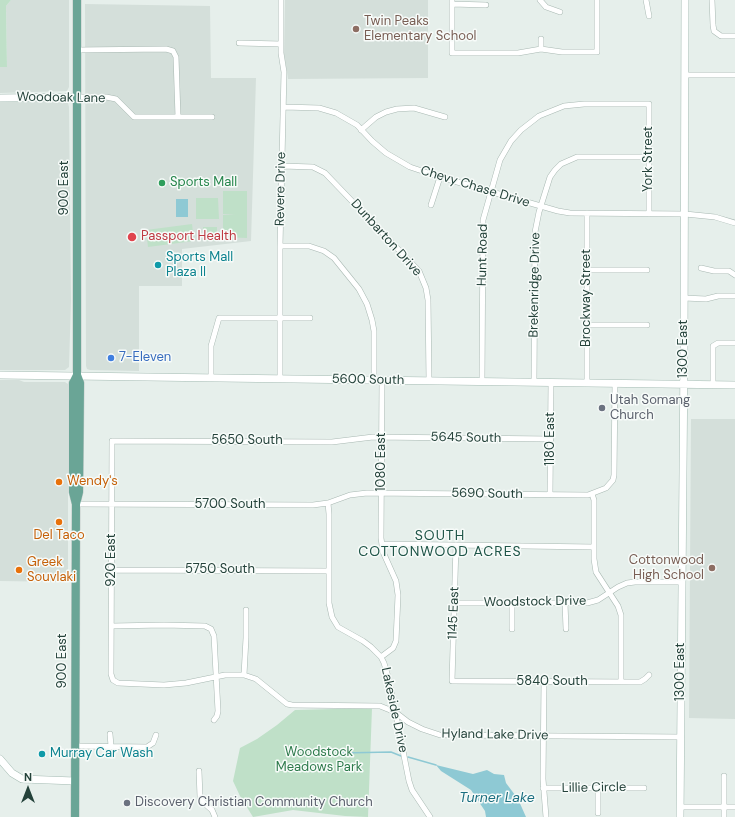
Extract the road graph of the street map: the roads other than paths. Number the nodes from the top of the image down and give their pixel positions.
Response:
1 (76, 0) edge
2 (281, 0) edge
3 (540, 0) edge
4 (597, 0) edge
5 (646, 0) edge
6 (685, 0) edge
7 (712, 0) edge
8 (452, 2) edge
9 (486, 4) dead end
10 (560, 12) dead end
11 (649, 16) dead end
12 (735, 36) edge
13 (541, 39) dead end
14 (239, 43) dead end
15 (281, 44) junction
16 (541, 49) junction
17 (77, 50) junction
18 (685, 75) junction
19 (735, 75) edge
20 (77, 97) junction
21 (0, 98) edge
22 (649, 104) joint
23 (284, 107) junction
24 (178, 117) junction
25 (212, 117) dead end
26 (445, 117) dead end
27 (361, 130) junction
28 (649, 157) junction
29 (282, 166) junction
30 (440, 177) junction
31 (490, 192) junction
32 (431, 205) dead end
33 (540, 206) junction
34 (587, 213) junction
35 (649, 214) junction
36 (684, 214) junction
37 (735, 223) edge
38 (280, 246) junction
39 (701, 268) dead end
40 (587, 270) junction
41 (647, 270) dead end
42 (735, 275) edge
43 (735, 296) edge
44 (684, 298) junction
45 (280, 318) junction
46 (310, 318) dead end
47 (587, 325) junction
48 (647, 326) dead end
49 (735, 343) edge
50 (0, 375) edge
51 (77, 375) junction
52 (211, 377) junction
53 (280, 378) junction
54 (374, 380) junction
55 (382, 380) junction
56 (429, 380) junction
57 (482, 381) junction
58 (534, 382) junction
59 (551, 382) junction
60 (587, 383) junction
61 (615, 383) junction
62 (684, 384) junction
63 (712, 384) junction
64 (735, 385) edge
65 (382, 437) junction
66 (551, 439) junction
67 (112, 441) joint
68 (382, 493) junction
69 (592, 494) junction
70 (550, 495) junction
71 (328, 503) junction
72 (76, 504) junction
73 (112, 504) junction
74 (382, 544) junction
75 (456, 545) junction
76 (594, 547) junction
77 (112, 570) junction
78 (329, 571) junction
79 (682, 582) junction
80 (609, 593) junction
81 (455, 603) junction
82 (512, 603) junction
83 (565, 603) junction
84 (246, 610) dead end
85 (112, 626) junction
86 (512, 629) dead end
87 (566, 629) dead end
88 (381, 657) junction
89 (244, 675) junction
90 (649, 675) dead end
91 (216, 677) junction
92 (452, 681) joint
93 (544, 682) junction
94 (621, 682) junction
95 (395, 712) junction
96 (214, 720) dead end
97 (110, 734) dead end
98 (156, 735) dead end
99 (544, 736) junction
100 (681, 737) junction
101 (75, 746) junction
102 (110, 746) junction
103 (0, 759) edge
104 (199, 771) dead end
105 (724, 776) dead end
106 (75, 781) junction
107 (543, 788) junction
108 (598, 788) junction
109 (644, 788) dead end
110 (680, 807) junction
111 (724, 807) junction
112 (735, 807) edge
113 (598, 813) dead end
114 (75, 817) edge
115 (215, 817) edge
116 (430, 817) edge
117 (546, 817) edge
118 (680, 817) edge
119 (724, 817) edge

1 - 17 main road, 900 East
2 - 15 street, Revere Drive
3 - 10 street
4 - 16 street
5 - 11 street
6 - 18 main road, 1300 East
7 - 12 street
8 - 9 street
8 - 16 street
13 - 16 street
14 - 15 street
15 - 23 street, Revere Drive
17 - 20 main road, 900 East
17 - 24 street
18 - 19 street
18 - 36 main road, 1300 East
20 - 21 main road, Woodoak Lane
20 - 24 street, Woodoak Lane
20 - 51 main road, 900 East
22 - 28 street, York Street
22 - 31 street, Hunt Road
23 - 27 street, Chevy Chase Drive
23 - 29 street, Revere Drive
24 - 25 street, Woodoak Lane
26 - 27 street
27 - 30 street, Chevy Chase Drive
28 - 33 street, Brekenridge Drive
28 - 35 street, York Street
29 - 38 street, Revere Drive
29 - 56 street, Dunbarton Drive
30 - 31 street, Chevy Chase Drive
30 - 32 street
31 - 33 street, Chevy Chase Drive
31 - 57 street, Hunt Road
33 - 34 street, Chevy Chase Drive
33 - 58 street, Brekenridge Drive
34 - 35 street, Chevy Chase Drive
34 - 40 street, Brockway Street
35 - 36 street, Chevy Chase Drive
36 - 37 street, Chevy Chase Drive
36 - 44 main road, 1300 East
38 - 45 street, Revere Drive
38 - 54 street
39 - 42 street
40 - 41 street
40 - 47 street, Brockway Street
43 - 44 street
44 - 62 main road, 1300 East
45 - 46 street
45 - 52 street
45 - 53 street, Revere Drive
47 - 48 street
47 - 60 street, Brockway Street
49 - 63 street
50 - 51 main road, 5600 South
51 - 52 main road, 5600 South
51 - 72 main road, 900 East
52 - 53 main road, 5600 South
53 - 54 main road, 5600 South
54 - 55 main road, 5600 South
55 - 56 main road, 5600 South
55 - 65 street, 1080 East
56 - 57 main road, 5600 South
57 - 58 main road, 5600 South
58 - 59 main road, 5600 South
59 - 60 main road, 5600 South
59 - 66 street, 1180 East
60 - 61 main road, 5600 South
61 - 62 main road, 5600 South
61 - 69 street
62 - 63 main road, 5600 South
62 - 79 main road, 1300 East
63 - 64 main road, 5600 South
65 - 66 street, 5645 South
65 - 67 street, 5650 South
65 - 68 street, 1080 East
66 - 70 street, 1180 East
67 - 73 street, 920 East
68 - 70 street, 5690 South
68 - 71 street, 5700 South
68 - 74 street, 1080 East
69 - 70 street, 5690 South
69 - 76 street
71 - 73 street, 5700 South
71 - 78 street, Lakeside Drive
72 - 73 street, 5700 South
72 - 101 main road, 900 East
73 - 77 street, 920 East
74 - 75 street
74 - 88 street, 1080 East
75 - 76 street
75 - 81 street, 1145 East
76 - 80 street
77 - 78 street, 5750 South
77 - 85 street, 920 East
78 - 88 street, Lakeside Drive
79 - 80 street, Woodstock Drive
79 - 100 main road, 1300 East
80 - 83 street, Woodstock Drive
80 - 94 street
81 - 82 street, Woodstock Drive
81 - 92 street, 1145 East
82 - 83 street, Woodstock Drive
82 - 86 street
83 - 87 street
84 - 89 street
85 - 91 street
85 - 91 street, 920 East
88 - 95 street, Lakeside Drive
89 - 91 street
89 - 95 street, Hyland Lake Drive
90 - 94 street, 5840 South
91 - 96 street
92 - 93 street, 5840 South
93 - 94 street, 5840 South
93 - 99 street
95 - 99 street, Hyland Lake Drive
95 - 116 street, Lakeside Drive
97 - 102 street
98 - 102 street
99 - 100 street, Hyland Lake Drive
99 - 107 street
100 - 110 main road, 1300 East
101 - 102 street
101 - 106 main road, 900 East
103 - 106 main road
104 - 115 street
105 - 111 street
106 - 114 main road, 900 East
107 - 108 street, Lillie Circle
107 - 117 street
108 - 109 street, Lillie Circle
108 - 113 street
110 - 111 street
110 - 118 main road, 1300 East
111 - 112 street
111 - 119 street

